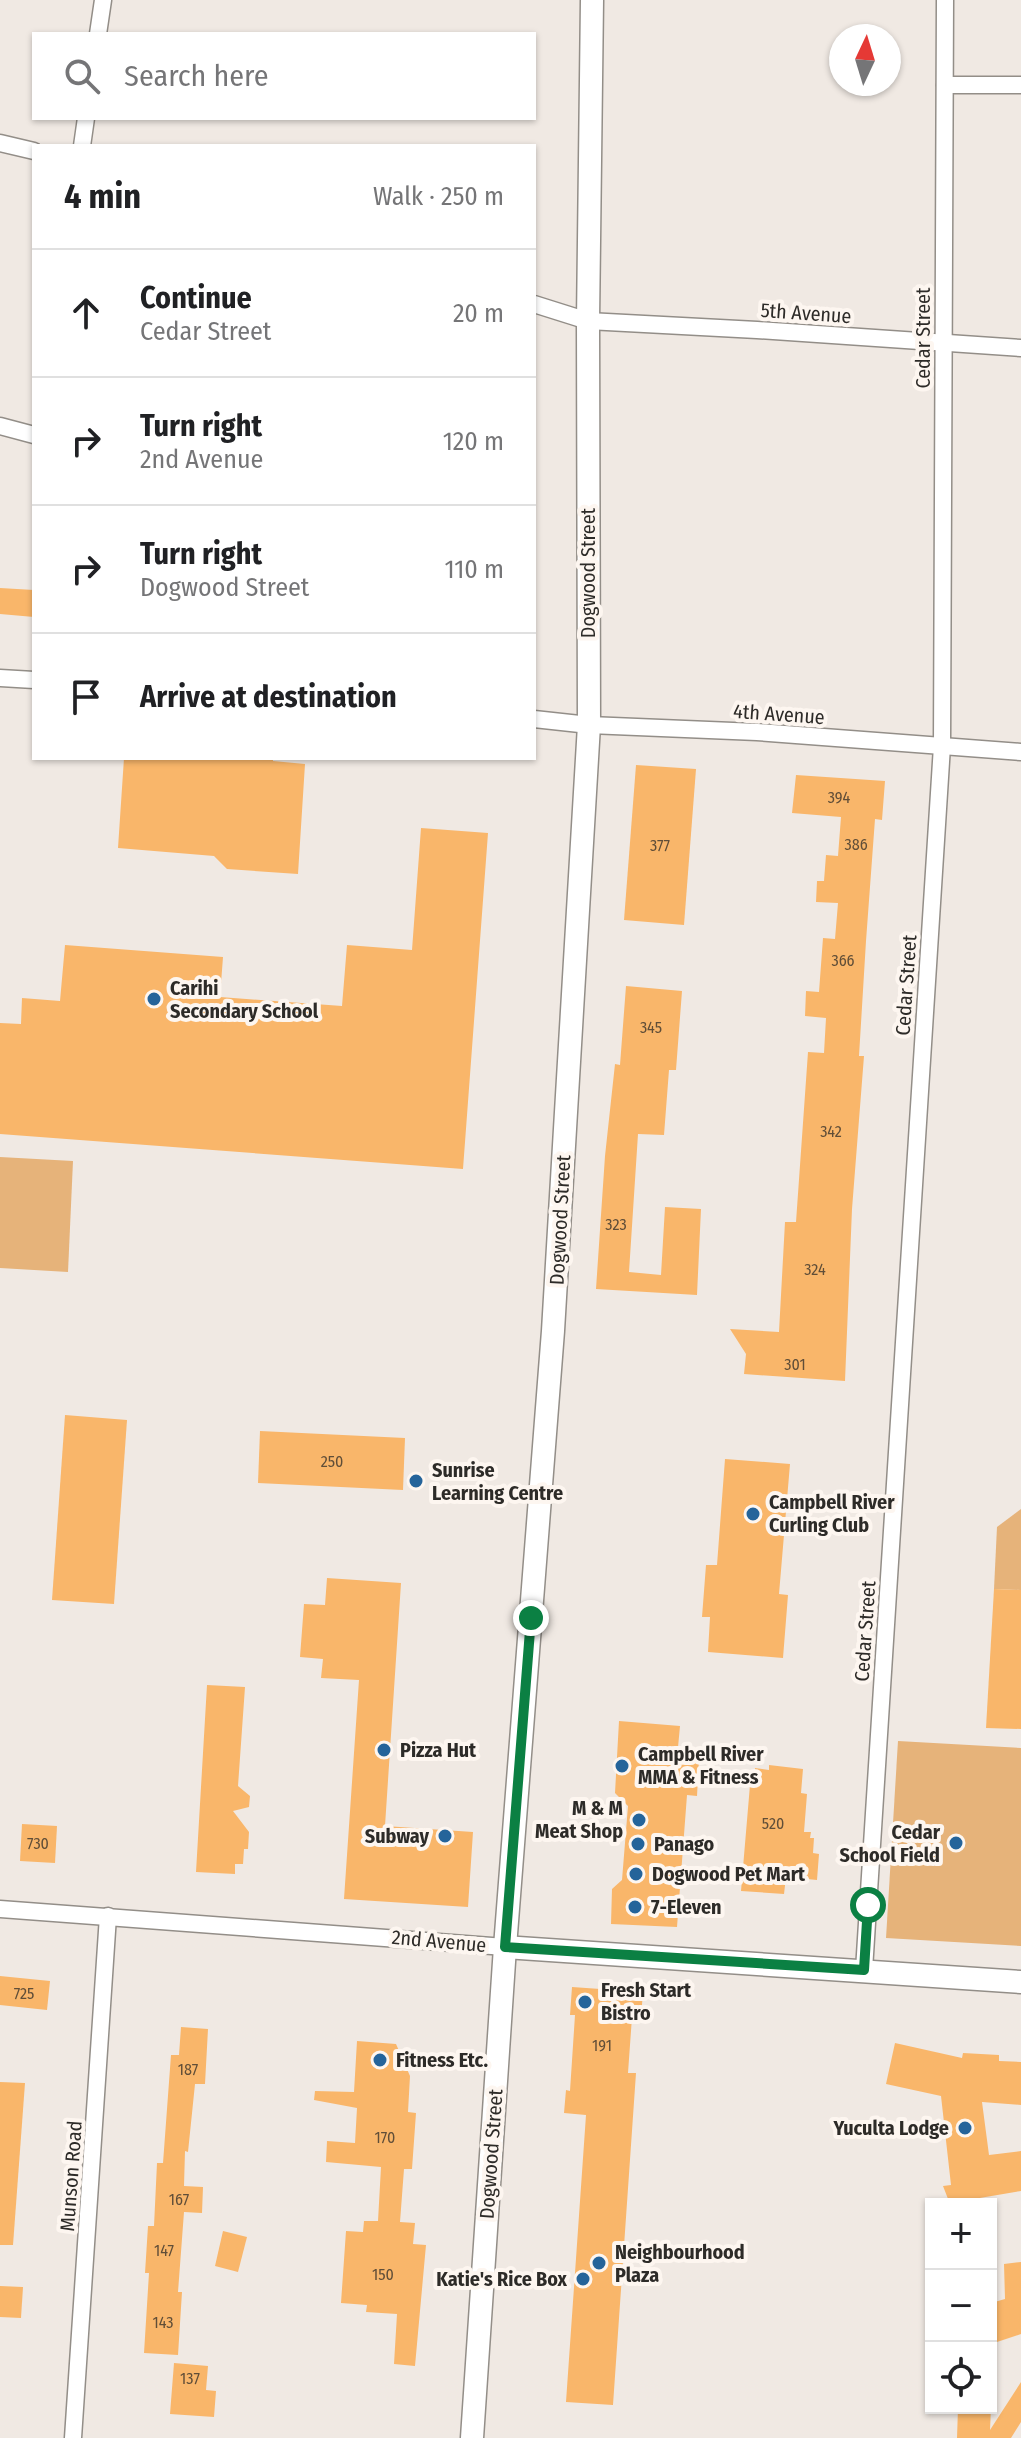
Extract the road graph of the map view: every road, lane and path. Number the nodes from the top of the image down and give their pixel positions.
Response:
1 (103, 0) edge
2 (592, 0) edge
3 (945, 0) edge
4 (98, 32) edge
5 (945, 85) junction
6 (1021, 85) edge
7 (86, 120) edge
8 (0, 143) edge
9 (82, 144) edge
10 (32, 151) edge
11 (536, 305) edge
12 (588, 321) junction
13 (943, 343) junction
14 (1021, 348) edge
15 (0, 426) edge
16 (32, 434) edge
17 (0, 678) edge
18 (32, 680) edge
19 (536, 719) edge
20 (589, 725) junction
21 (942, 746) junction
22 (1021, 752) edge
23 (0, 1909) edge
24 (108, 1916) junction
25 (505, 1947) junction
26 (864, 1970) junction
27 (1021, 1982) edge
28 (73, 2438) edge
29 (472, 2438) edge

1 - 4 street
2 - 12 main road, Dogwood Street
3 - 5 street, Cedar Street
5 - 6 street
5 - 13 street, Cedar Street
7 - 9 street
8 - 10 street
11 - 12 street, 5th Avenue
12 - 13 street, 5th Avenue
12 - 20 main road, Dogwood Street
13 - 14 street, 5th Avenue
13 - 21 street, Cedar Street
15 - 16 street
17 - 18 street
19 - 20 street, 4th Avenue
20 - 21 street, 4th Avenue
20 - 25 main road, Dogwood Street
21 - 22 street, 4th Avenue
21 - 26 street, Cedar Street
23 - 24 street, 2nd Avenue
24 - 25 street, 2nd Avenue
24 - 28 street, Munson Road
25 - 26 main road, 2nd Avenue
25 - 29 main road, Dogwood Street
26 - 27 main road, 2nd Avenue

